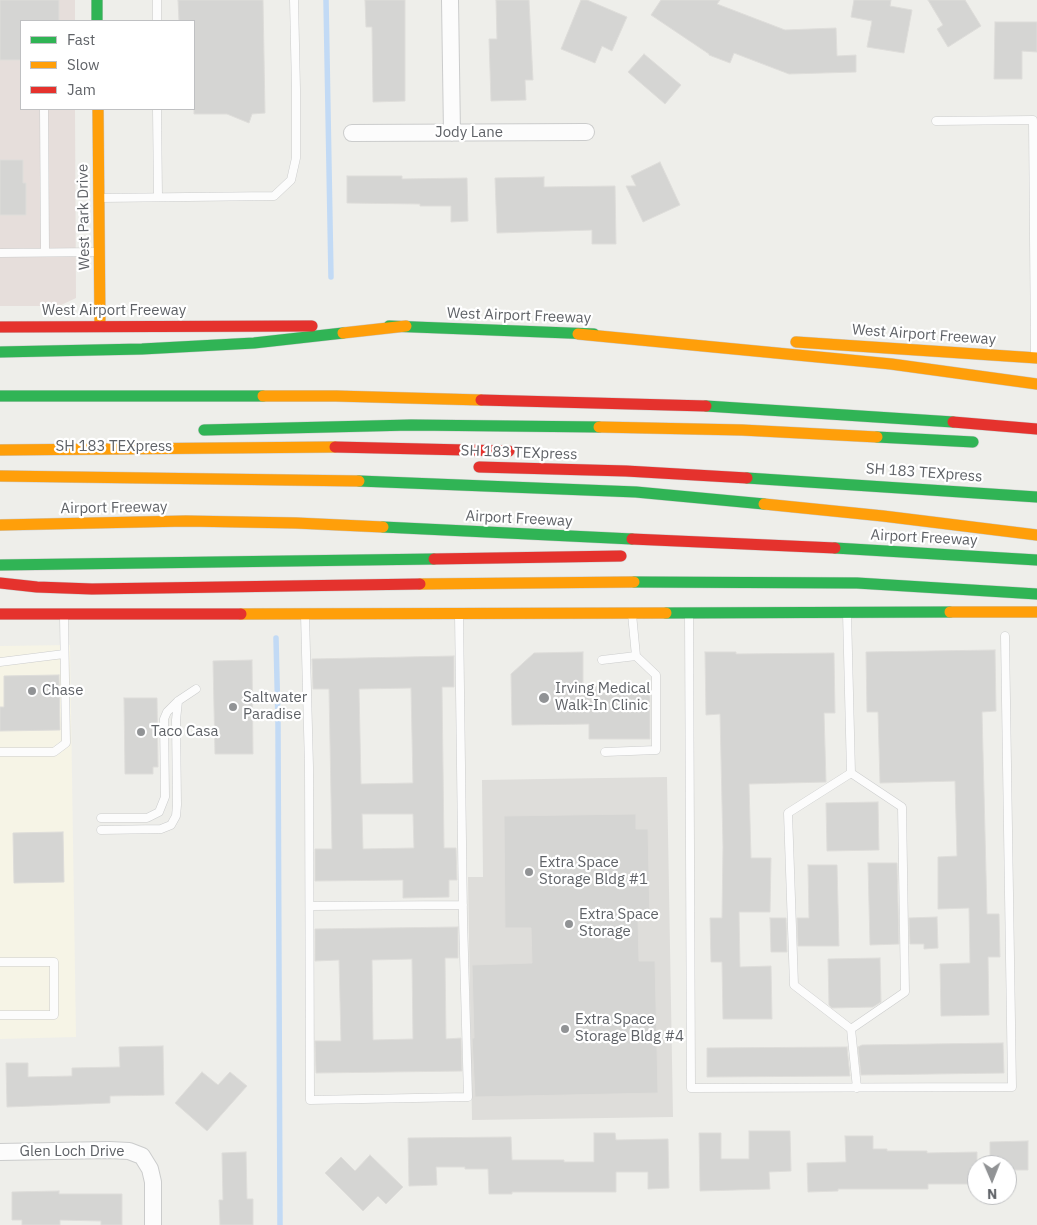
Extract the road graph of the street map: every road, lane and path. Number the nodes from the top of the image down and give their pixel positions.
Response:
1 (96, 0) edge
2 (157, 0) edge
3 (294, 0) edge
4 (450, 0) edge
5 (97, 20) edge
6 (157, 20) edge
7 (44, 110) edge
8 (98, 110) edge
9 (158, 110) edge
10 (936, 121) dead end
11 (586, 132) dead end
12 (352, 133) dead end
13 (452, 133) junction
14 (158, 197) junction
15 (99, 198) junction
16 (45, 252) junction
17 (99, 252) junction
18 (0, 253) edge
19 (100, 326) junction
20 (406, 326) junction
21 (0, 327) edge
22 (578, 334) junction
23 (0, 352) edge
24 (1036, 358) edge
25 (1037, 384) edge
26 (0, 396) edge
27 (1037, 429) edge
28 (196, 430) dead end
29 (981, 443) dead end
30 (0, 450) edge
31 (518, 451) dead end
32 (467, 467) dead end
33 (0, 476) edge
34 (1037, 496) edge
35 (0, 525) edge
36 (1037, 535) edge
37 (728, 544) junction
38 (693, 553) dead end
39 (635, 555) dead end
40 (1037, 560) edge
41 (0, 565) edge
42 (0, 583) edge
43 (1037, 594) edge
44 (846, 611) junction
45 (459, 612) junction
46 (632, 612) junction
47 (689, 612) junction
48 (1037, 612) edge
49 (64, 613) junction
50 (305, 613) junction
51 (0, 614) edge
52 (1005, 636) dead end
53 (64, 654) junction
54 (636, 656) junction
55 (602, 660) dead end
56 (0, 662) edge
57 (196, 690) dead end
58 (178, 701) junction
59 (0, 752) edge
60 (605, 752) dead end
61 (851, 773) junction
62 (101, 818) dead end
63 (102, 830) dead end
64 (463, 905) junction
65 (310, 906) junction
66 (0, 962) edge
67 (0, 1015) edge
68 (851, 1029) junction
69 (857, 1088) junction
70 (0, 1152) edge
71 (153, 1225) edge

1 - 5 main road
2 - 6 lane
3 - 14 lane
4 - 13 street
7 - 16 lane
8 - 15 main road, West Park Drive
9 - 14 lane
10 - 24 lane
11 - 13 street, Jody Lane
12 - 13 street, Jody Lane
14 - 15 lane
15 - 17 main road, West Park Drive
16 - 17 lane
16 - 18 lane
17 - 19 main road, West Park Drive
19 - 20 main road, West Airport Freeway
19 - 21 main road, West Airport Freeway
20 - 22 main road, West Airport Freeway
20 - 23 main road
22 - 24 main road, West Airport Freeway
22 - 25 main road
26 - 27 main road
28 - 29 main road
30 - 31 main road, SH 183 TEXpress
32 - 34 main road, SH 183 TEXpress
33 - 36 main road
35 - 37 main road, Airport Freeway
37 - 38 main road
37 - 40 main road, Airport Freeway
39 - 41 main road
42 - 43 main road
44 - 47 main road
44 - 48 main road
44 - 61 lane
45 - 46 main road
45 - 50 main road
45 - 64 lane
46 - 47 main road
46 - 54 lane
47 - 69 lane
49 - 50 main road
49 - 51 main road
49 - 53 lane
50 - 65 lane
52 - 69 lane
53 - 56 lane
53 - 59 lane
54 - 55 lane
54 - 60 lane
57 - 58 lane
58 - 62 lane
58 - 63 lane
61 - 68 lane
61 - 68 lane
64 - 65 lane
64 - 65 lane
66 - 67 lane
68 - 69 lane
70 - 71 street, Glen Loch Drive

